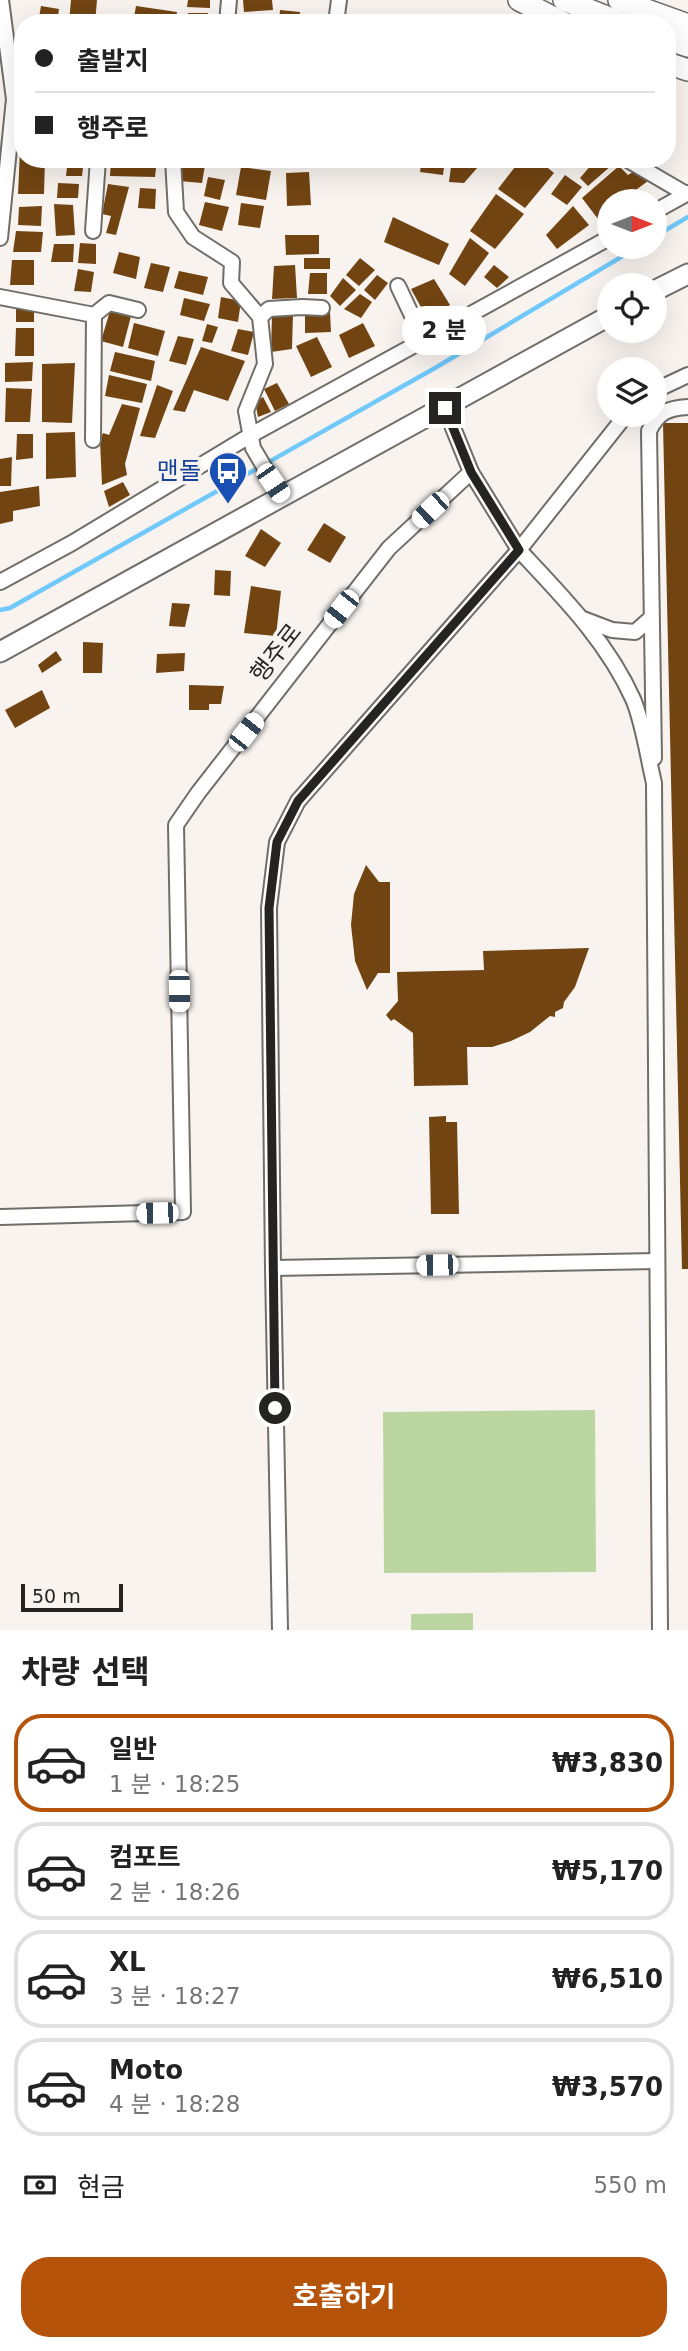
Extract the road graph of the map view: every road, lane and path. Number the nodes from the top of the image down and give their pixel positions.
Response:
1 (1, 0) edge
2 (519, 0) edge
3 (564, 0) edge
4 (619, 0) edge
5 (546, 14) edge
6 (599, 14) edge
7 (658, 14) edge
8 (12, 99) edge
9 (97, 168) edge
10 (174, 168) edge
11 (642, 168) edge
12 (687, 194) edge
13 (667, 205) edge
14 (93, 231) dead end
15 (0, 238) edge
16 (597, 245) edge
17 (688, 274) edge
18 (667, 284) edge
19 (398, 286) dead end
20 (0, 297) edge
21 (322, 308) dead end
22 (138, 310) dead end
23 (94, 315) junction
24 (260, 317) junction
25 (597, 323) edge
26 (424, 341) junction
27 (688, 375) edge
28 (667, 385) edge
29 (688, 407) edge
30 (445, 408) junction
31 (616, 427) edge
32 (93, 440) dead end
33 (252, 441) junction
34 (471, 472) junction
35 (277, 490) junction
36 (519, 550) junction
37 (0, 582) edge
38 (651, 618) junction
39 (583, 619) junction
40 (0, 652) edge
41 (654, 783) junction
42 (0, 1217) edge
43 (657, 1261) junction
44 (272, 1268) junction
45 (280, 1630) edge
46 (660, 1630) edge

1 - 8 street
2 - 5 main road
3 - 6 main road
4 - 7 main road
8 - 15 street
9 - 14 street
10 - 24 street
11 - 12 street
12 - 13 street
16 - 26 street
17 - 18 main road
19 - 26 street
20 - 23 street
21 - 24 street
22 - 23 street
23 - 32 street
24 - 33 street
25 - 30 main road
26 - 33 street
27 - 28 street
29 - 38 street
30 - 34 street
30 - 35 main road
31 - 36 street
33 - 35 street
33 - 37 street
34 - 36 street
34 - 42 street, 행주로
35 - 40 main road
36 - 39 street
36 - 44 street
38 - 39 street
38 - 41 street
39 - 41 street
41 - 43 street
43 - 44 street
43 - 46 street
44 - 45 street

